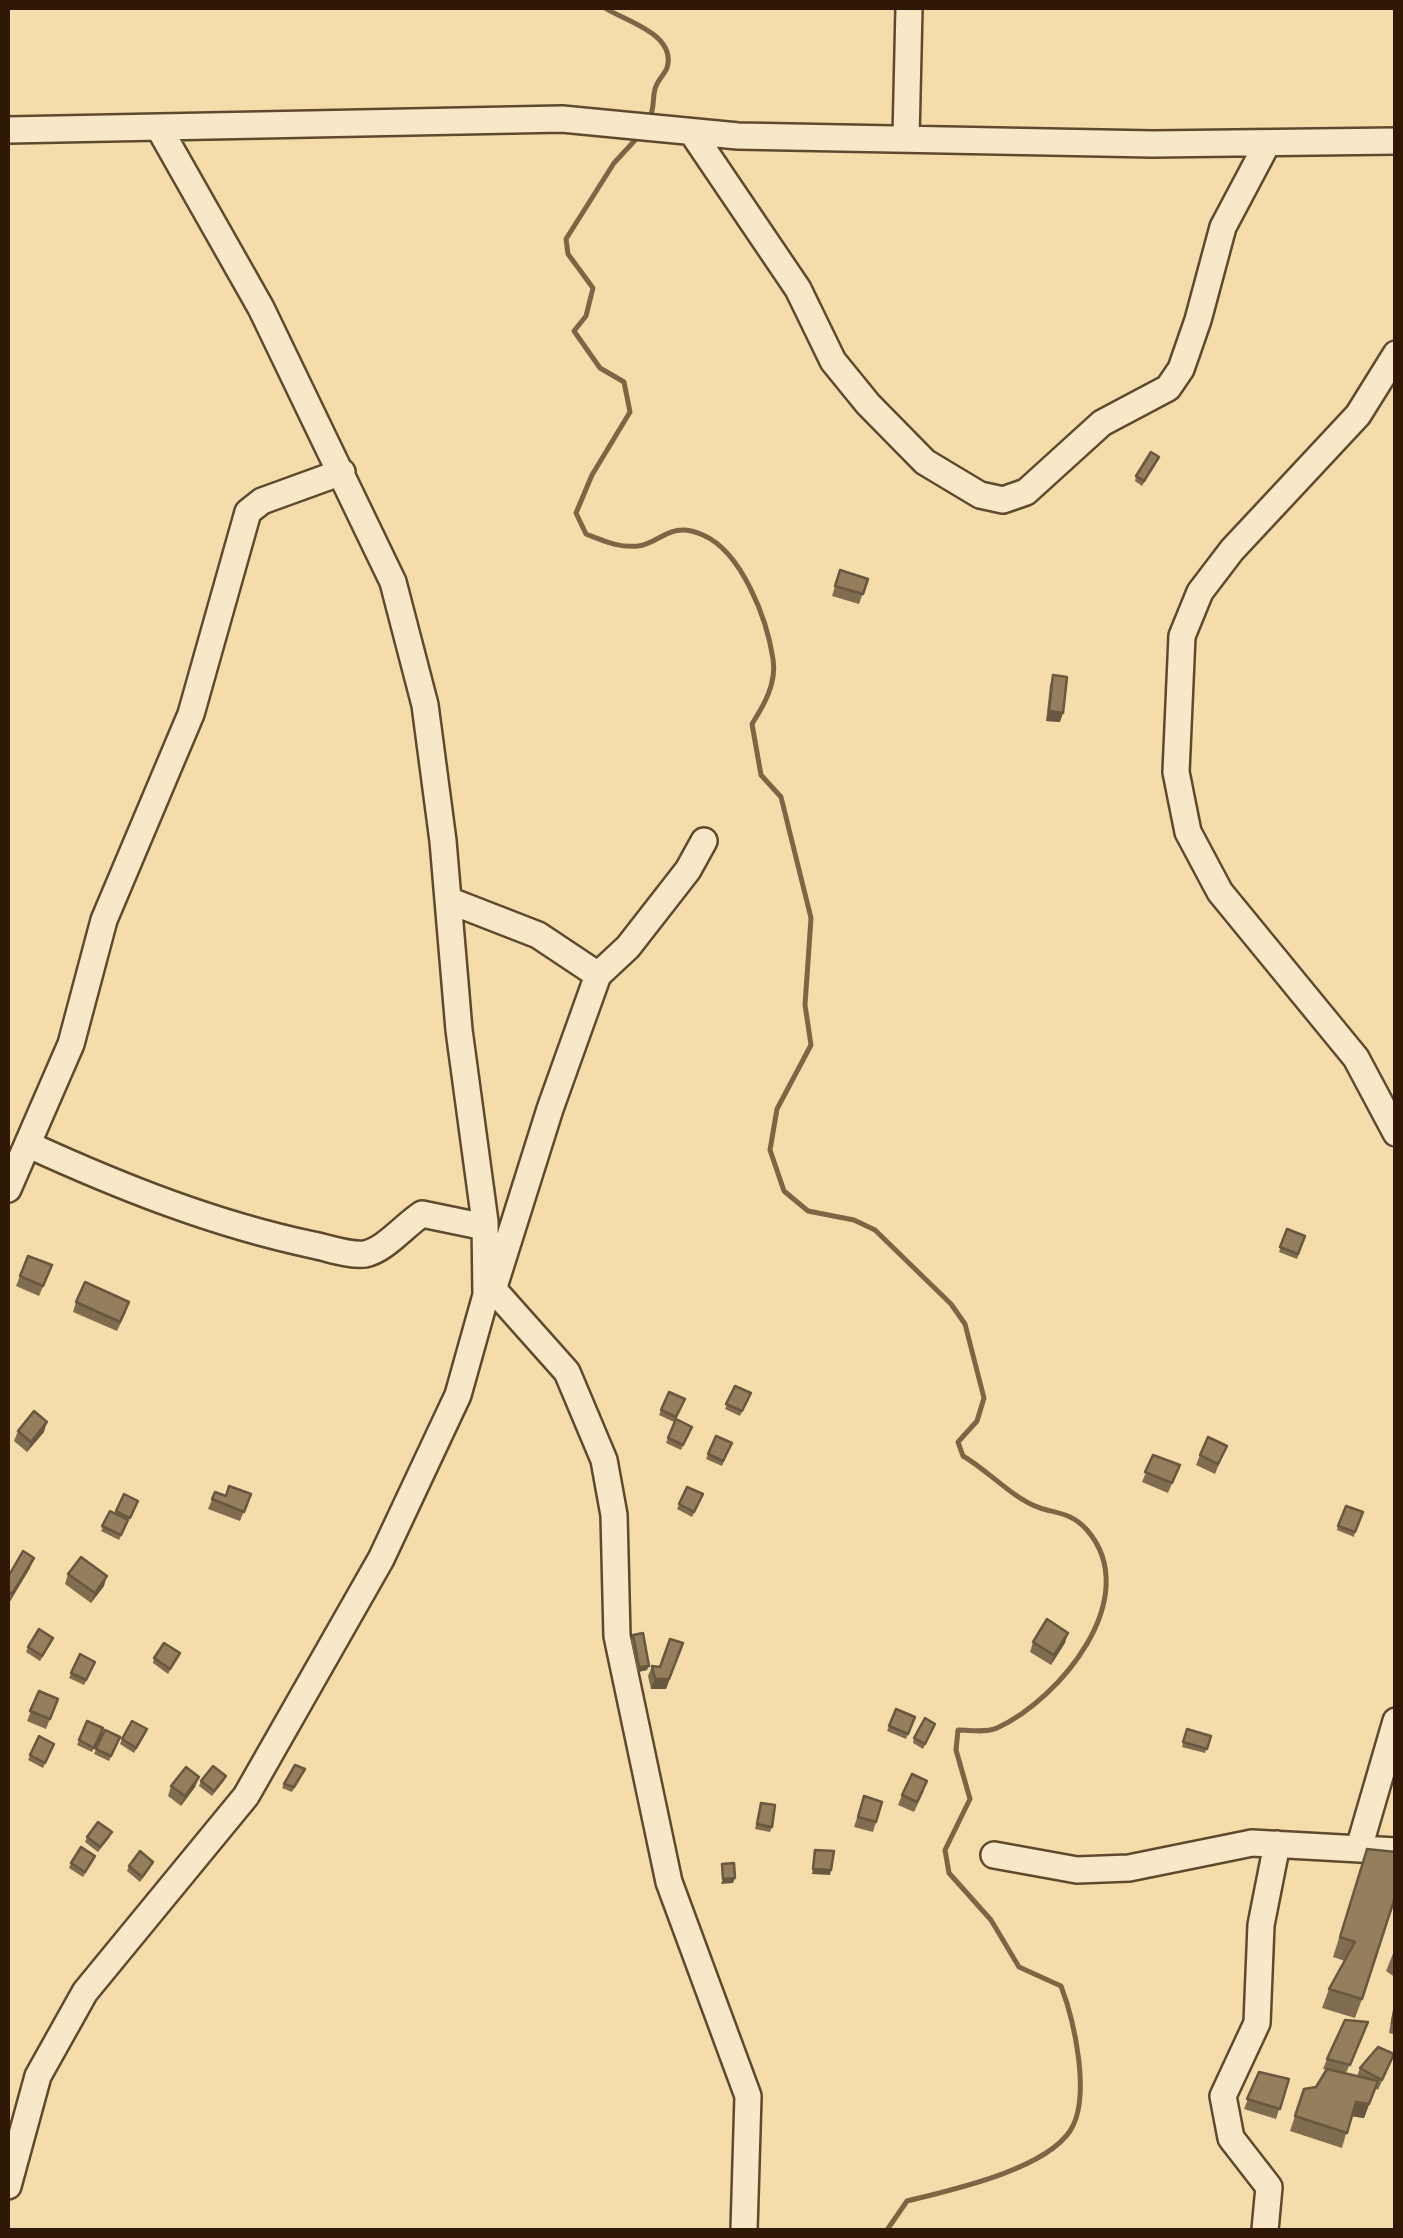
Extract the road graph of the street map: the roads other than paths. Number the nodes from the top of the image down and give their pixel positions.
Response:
1 (909, 8) edge
2 (159, 128) junction
3 (8, 130) edge
4 (692, 134) junction
5 (906, 138) junction
6 (1396, 141) edge
7 (1266, 144) junction
8 (1396, 354) edge
9 (342, 472) junction
10 (704, 841) dead end
11 (448, 900) junction
12 (598, 975) junction
13 (1396, 1134) edge
14 (29, 1145) junction
15 (8, 1189) edge
16 (485, 1228) junction
17 (490, 1286) junction
18 (1396, 1720) edge
19 (1276, 1844) junction
20 (1358, 1848) junction
21 (1396, 1851) edge
22 (994, 1855) dead end
23 (8, 2186) edge
24 (744, 2230) edge
25 (1265, 2230) edge

1 - 5 street
2 - 3 street
2 - 4 street
2 - 9 street
4 - 5 street
4 - 7 street
5 - 7 street
6 - 7 street
8 - 13 street
9 - 11 street
9 - 14 street
10 - 12 street
11 - 12 street
11 - 16 street
12 - 17 street
14 - 15 street
14 - 16 street
16 - 17 street
17 - 23 street
17 - 24 street
18 - 20 street
19 - 20 street
19 - 22 street
19 - 25 street
20 - 21 street

